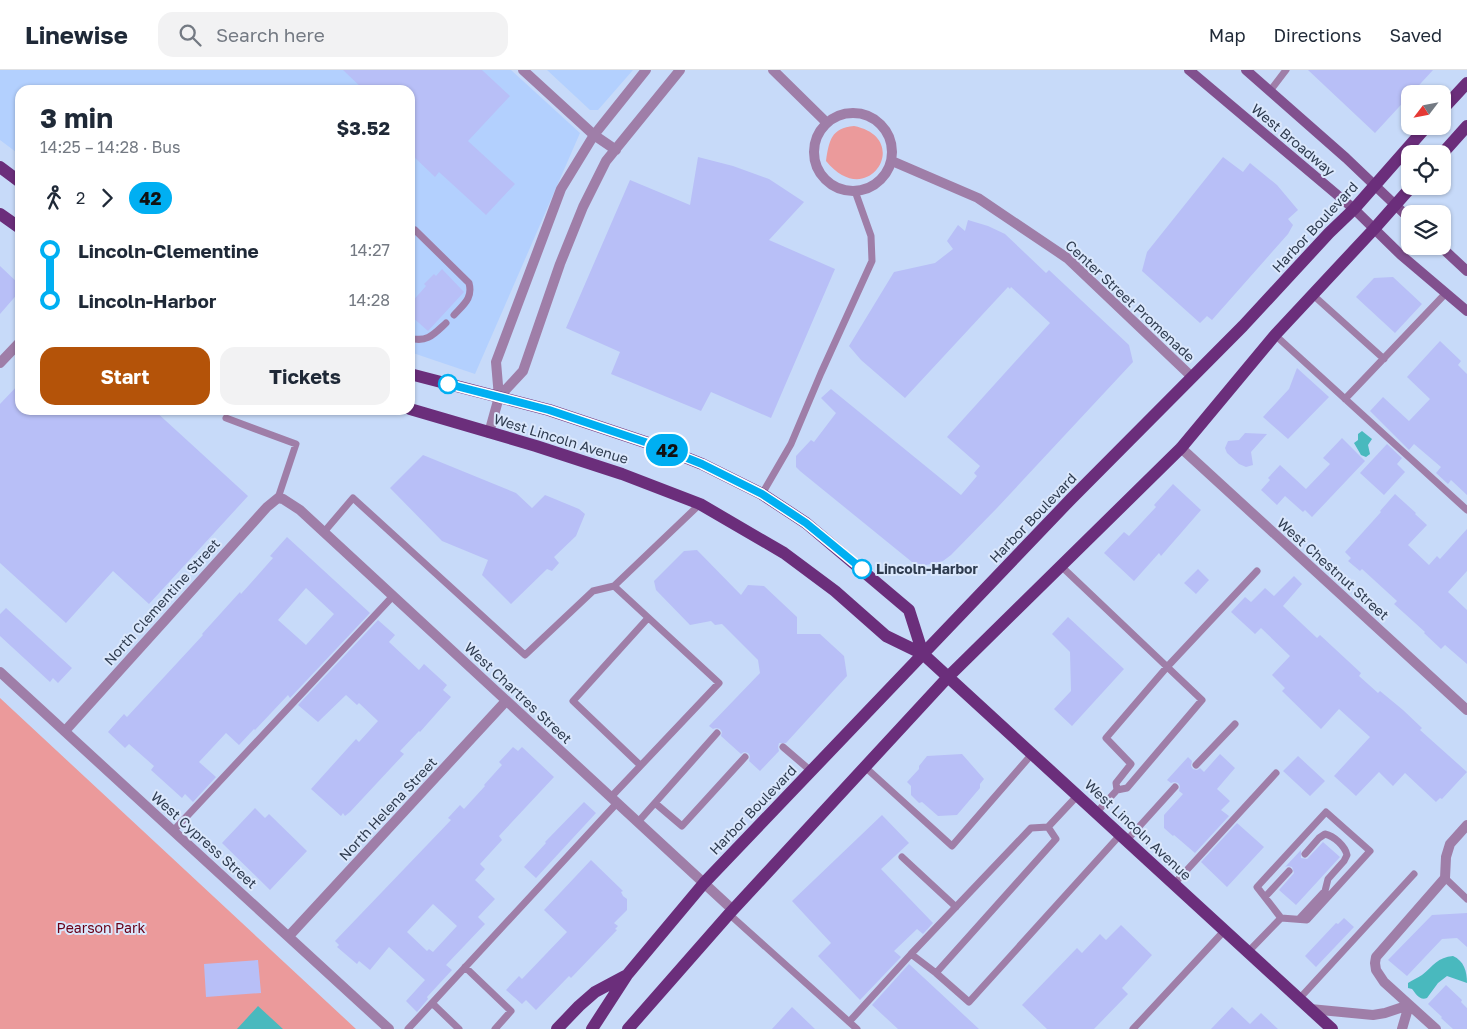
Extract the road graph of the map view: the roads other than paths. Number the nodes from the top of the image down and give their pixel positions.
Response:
1 (522, 70) edge
2 (646, 70) edge
3 (680, 70) edge
4 (773, 70) edge
5 (1189, 70) edge
6 (1246, 70) edge
7 (1286, 70) edge
8 (1467, 83) edge
9 (1270, 91) junction
10 (1451, 100) edge
11 (827, 123) junction
12 (1467, 126) edge
13 (594, 135) junction
14 (1420, 135) edge
15 (1450, 145) edge
16 (616, 150) junction
17 (892, 161) junction
18 (0, 167) edge
19 (15, 178) edge
20 (1376, 185) junction
21 (855, 191) junction
22 (1404, 195) edge
23 (1396, 205) junction
24 (1354, 209) junction
25 (1401, 210) edge
26 (0, 214) edge
27 (15, 224) edge
28 (1374, 229) junction
29 (415, 230) dead end
30 (1450, 255) edge
31 (1467, 271) edge
32 (1446, 293) junction
33 (1313, 295) junction
34 (1467, 311) edge
35 (454, 315) dead end
36 (446, 323) dead end
37 (1275, 335) junction
38 (415, 339) edge
39 (15, 347) edge
40 (1384, 359) junction
41 (0, 363) edge
42 (415, 375) edge
43 (1192, 377) junction
44 (499, 398) junction
45 (1345, 399) junction
46 (415, 411) edge
47 (226, 418) dead end
48 (489, 433) junction
49 (1180, 448) junction
50 (762, 494) junction
51 (280, 499) junction
52 (700, 504) junction
53 (1467, 510) edge
54 (324, 532) junction
55 (1061, 566) junction
56 (1257, 571) dead end
57 (614, 586) junction
58 (393, 596) junction
59 (648, 618) junction
60 (923, 654) junction
61 (1167, 667) junction
62 (0, 672) edge
63 (948, 677) junction
64 (506, 701) junction
65 (1467, 710) edge
66 (1234, 724) dead end
67 (65, 731) junction
68 (717, 733) dead end
69 (782, 747) dead end
70 (1032, 754) junction
71 (745, 757) dead end
72 (640, 765) junction
73 (1196, 765) dead end
74 (865, 767) junction
75 (811, 771) junction
76 (1276, 773) dead end
77 (1175, 787) dead end
78 (1118, 790) junction
79 (1078, 795) junction
80 (614, 800) junction
81 (655, 803) junction
82 (1097, 812) junction
83 (638, 822) junction
84 (1467, 825) edge
85 (1048, 827) junction
86 (174, 830) junction
87 (1124, 837) junction
88 (1305, 854) dead end
89 (902, 858) dead end
90 (1289, 871) dead end
91 (1414, 874) dead end
92 (1445, 878) junction
93 (704, 883) junction
94 (1174, 884) junction
95 (1266, 898) junction
96 (1467, 899) edge
97 (956, 907) junction
98 (731, 912) junction
99 (1281, 918) junction
100 (1299, 919) junction
101 (1225, 930) junction
102 (289, 936) junction
103 (1248, 952) junction
104 (911, 954) junction
105 (464, 967) junction
106 (936, 974) junction
107 (627, 975) junction
108 (1299, 999) junction
109 (432, 1003) junction
110 (1409, 1005) junction
111 (1310, 1009) junction
112 (849, 1022) junction
113 (389, 1029) edge
114 (408, 1029) edge
115 (458, 1029) edge
116 (495, 1029) edge
117 (557, 1029) edge
118 (592, 1029) edge
119 (628, 1029) edge
120 (857, 1029) edge
121 (1132, 1029) edge
122 (1332, 1029) edge
123 (1402, 1029) edge
124 (1436, 1029) edge

1 - 13 street
2 - 13 street
3 - 16 street
4 - 11 street
5 - 24 main road, West Broadway
6 - 9 main road, West Broadway
7 - 9 lane
8 - 10 main road
9 - 20 main road, West Broadway
11 - 17 street
11 - 21 street
12 - 15 main road
13 - 16 street
13 - 44 street
14 - 20 main road, Harbor Boulevard
16 - 44 street
17 - 21 street
17 - 43 street, Center Street Promenade
18 - 19 main road
20 - 23 main road, West Broadway
20 - 24 main road, Harbor Boulevard
21 - 50 lane
22 - 23 main road
23 - 25 main road, West Broadway
23 - 28 main road
24 - 28 main road, West Broadway
24 - 43 main road, Harbor Boulevard
26 - 27 main road
28 - 32 main road, West Broadway
28 - 33 main road
29 - 35 lane
30 - 31 main road
32 - 34 main road, West Broadway
32 - 40 lane
33 - 37 main road
33 - 40 lane
36 - 38 lane
37 - 45 lane
37 - 49 main road
39 - 41 street
40 - 45 lane
42 - 44 main road, West Lincoln Avenue
43 - 60 main road, Harbor Boulevard
44 - 48 street
44 - 50 main road, West Lincoln Avenue
45 - 53 lane
46 - 48 main road, West Lincoln Avenue
47 - 51 lane
48 - 52 main road, West Lincoln Avenue
49 - 55 main road
49 - 65 street, West Chestnut Street
50 - 60 main road, West Lincoln Avenue
51 - 54 street, West Chartres Street
51 - 67 street, North Clementine Street
52 - 57 lane
52 - 60 main road, West Lincoln Avenue
54 - 57 lane
54 - 58 street, West Chartres Street
55 - 61 lane
55 - 63 main road
56 - 61 lane
57 - 59 lane
58 - 64 street, West Chartres Street
58 - 86 lane
59 - 72 lane
59 - 72 lane
60 - 63 main road, West Lincoln Avenue
60 - 75 main road, Harbor Boulevard
61 - 78 lane
61 - 78 lane
62 - 67 street, West Cypress Street
63 - 70 main road, West Lincoln Avenue
63 - 74 main road
64 - 80 street, West Chartres Street
64 - 102 street, North Helena Street
66 - 73 lane
67 - 86 street, West Cypress Street
68 - 81 lane
69 - 75 lane
70 - 74 lane
70 - 79 main road, West Lincoln Avenue
71 - 81 lane
72 - 80 lane
74 - 98 main road
75 - 93 main road, Harbor Boulevard
76 - 94 lane
77 - 87 lane
78 - 82 lane
79 - 82 main road, West Lincoln Avenue
79 - 85 lane
80 - 83 street, West Chartres Street
80 - 105 lane
81 - 83 lane
82 - 87 main road, West Lincoln Avenue
83 - 93 street, West Chartres Street
84 - 92 street
85 - 97 lane
85 - 106 lane
86 - 102 street, West Cypress Street
87 - 94 main road, West Lincoln Avenue
87 - 106 lane
88 - 100 lane
89 - 97 lane
90 - 95 lane
91 - 108 lane
92 - 96 lane
92 - 110 street
93 - 98 street, West Chartres Street
93 - 107 main road, Harbor Boulevard
94 - 101 main road, West Lincoln Avenue
95 - 99 lane
95 - 100 lane
97 - 104 lane
98 - 112 lane
98 - 119 main road
99 - 100 lane
99 - 103 lane
101 - 103 main road, West Lincoln Avenue
101 - 121 lane
102 - 113 street, West Cypress Street
103 - 108 main road, West Lincoln Avenue
104 - 106 lane
104 - 112 lane
105 - 109 lane
105 - 116 lane
107 - 117 main road
107 - 118 main road, Harbor Boulevard
108 - 111 main road, West Lincoln Avenue
109 - 114 lane
109 - 115 lane
110 - 111 street
110 - 123 street
110 - 124 street
111 - 122 main road, West Lincoln Avenue
112 - 120 lane

